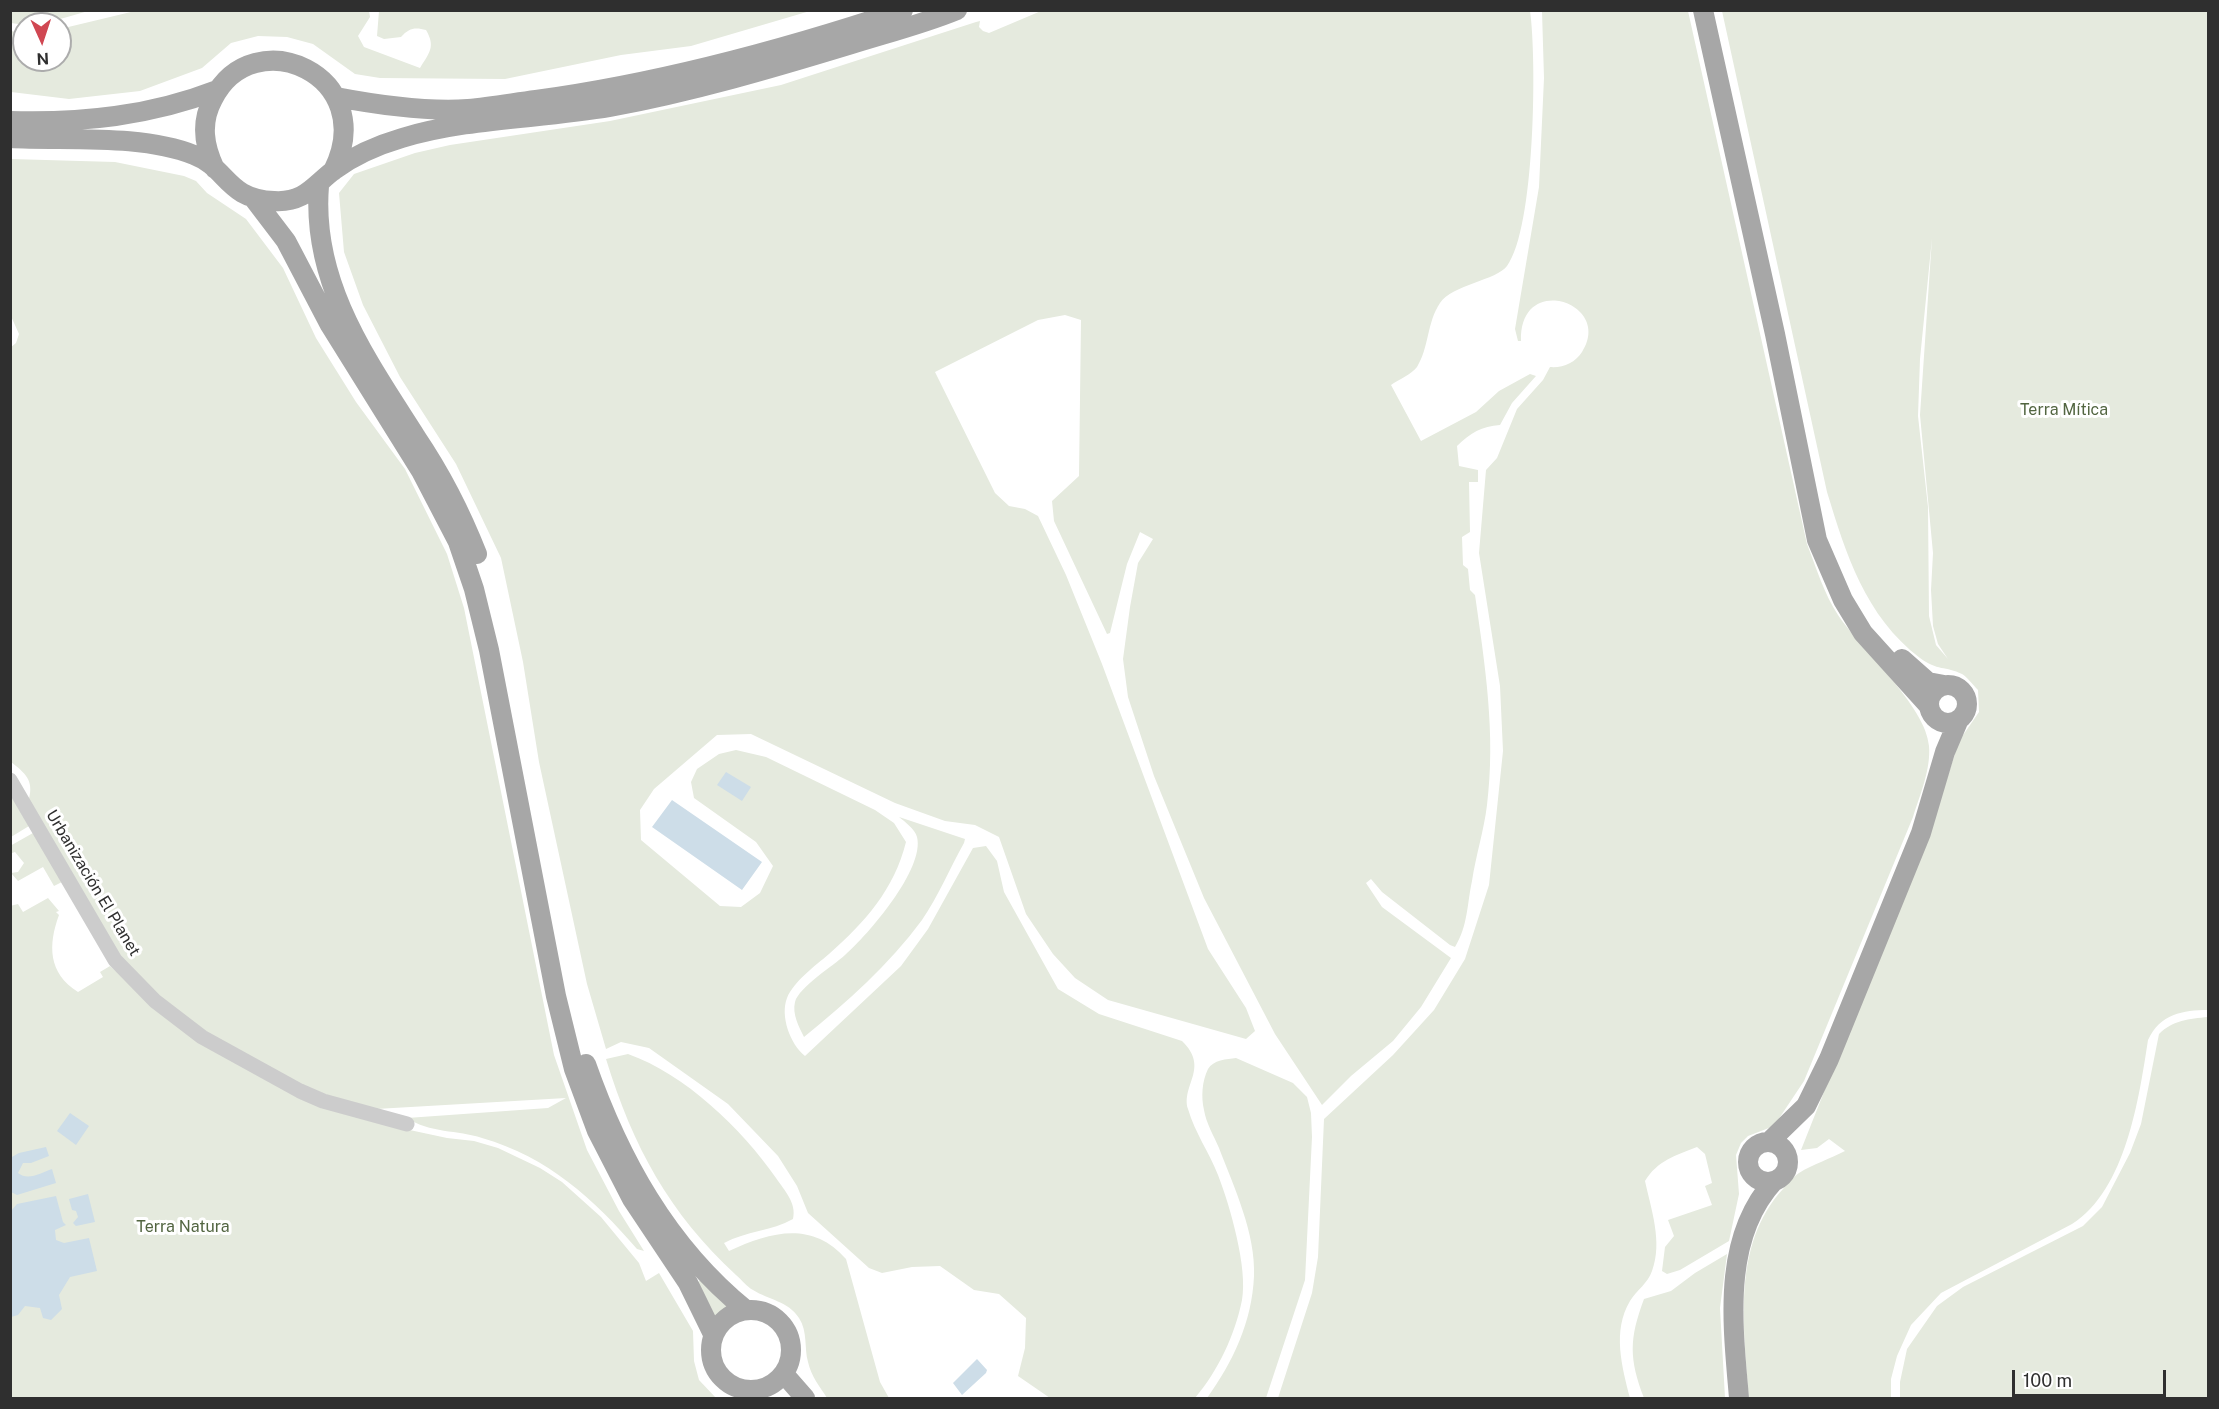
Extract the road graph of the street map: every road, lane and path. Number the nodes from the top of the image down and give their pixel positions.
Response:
1 (903, 10) edge
2 (957, 10) edge
3 (1703, 10) edge
4 (1715, 10) edge
5 (217, 90) junction
6 (336, 97) junction
7 (10, 121) edge
8 (10, 138) edge
9 (217, 171) junction
10 (333, 171) junction
11 (319, 186) junction
12 (254, 199) junction
13 (1944, 685) junction
14 (1932, 712) junction
15 (1959, 719) junction
16 (1940, 766) junction
17 (10, 780) edge
18 (1806, 1106) junction
19 (407, 1124) dead end
20 (1770, 1142) junction
21 (1788, 1160) junction
22 (1748, 1168) junction
23 (1774, 1181) junction
24 (1750, 1213) junction
25 (746, 1310) junction
26 (713, 1335) junction
27 (784, 1374) junction
28 (762, 1394) edge
29 (805, 1398) edge
30 (1739, 1398) edge

1 - 6 main road
2 - 10 main road
3 - 14 main road
4 - 13 main road
5 - 6 main road
5 - 7 main road
5 - 9 main road
6 - 10 main road
8 - 9 main road
9 - 12 main road
10 - 11 main road
11 - 12 main road
11 - 25 main road
12 - 26 main road
13 - 14 main road
13 - 15 main road
14 - 15 main road
14 - 16 main road
15 - 16 main road
16 - 18 main road
17 - 19 street, Urbanización El Planet
18 - 20 main road
18 - 21 main road
20 - 21 main road
20 - 22 main road
21 - 23 main road
22 - 23 main road
22 - 24 main road
23 - 24 main road
24 - 30 main road
25 - 26 main road
25 - 27 main road
26 - 28 main road
27 - 28 main road
27 - 29 main road

